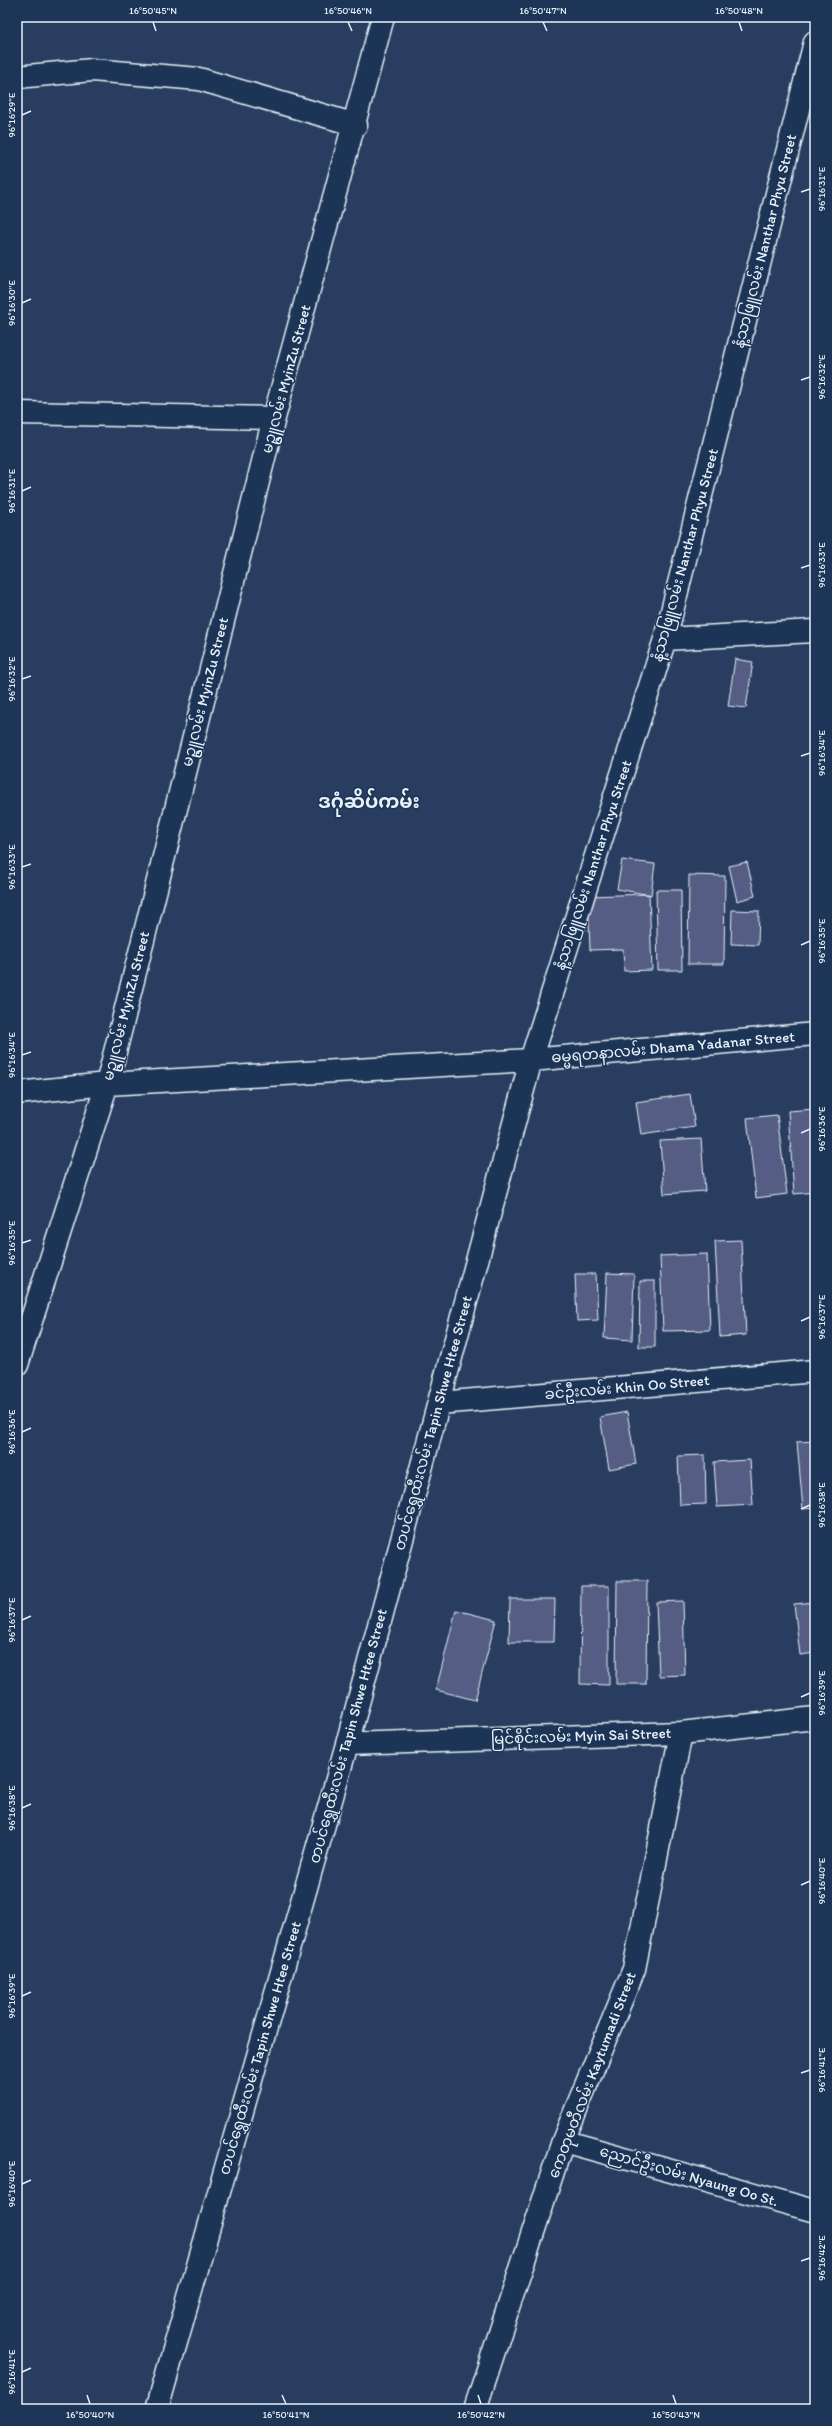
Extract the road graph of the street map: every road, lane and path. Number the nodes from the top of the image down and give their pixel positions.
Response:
1 (383, 17) edge
2 (815, 42) edge
3 (17, 77) edge
4 (356, 125) junction
5 (17, 413) edge
6 (274, 418) junction
7 (815, 631) edge
8 (665, 639) junction
9 (815, 1034) edge
10 (531, 1060) junction
11 (106, 1084) junction
12 (17, 1093) edge
13 (17, 1365) edge
14 (815, 1371) edge
15 (439, 1403) junction
16 (815, 1718) edge
17 (681, 1733) junction
18 (347, 1744) junction
19 (563, 2141) junction
20 (815, 2211) edge
21 (157, 2409) edge
22 (475, 2409) edge

1 - 4 street, မဥ္ဇူလမ်း MyinZu Street
2 - 8 street, နံ့သာဖြူလမ်း Nanthar Phyu Street
3 - 4 street
4 - 6 street, မဥ္ဇူလမ်း MyinZu Street
5 - 6 street
6 - 11 street, မဥ္ဇူလမ်း MyinZu Street
7 - 8 street
8 - 10 street, နံ့သာဖြူလမ်း Nanthar Phyu Street
9 - 10 street, ဓမ္မရတနာလမ်း Dhama Yadanar Street
10 - 11 street, ဓမ္မရတနာလမ်း Dhama Yadanar Street
10 - 15 street, တပင်ရွှေထီးလမ်း Tapin Shwe Htee Street
11 - 12 street, ဓမ္မရတနာလမ်း Dhama Yadanar Street
11 - 13 street, မဥ္ဇူလမ်း MyinZu Street
14 - 15 street, ခင်ဦးလမ်း Khin Oo Street
15 - 18 street, တပင်ရွှေထီးလမ်း Tapin Shwe Htee Street
16 - 17 street, မြင်စိုင်းလမ်း Myin Sai Street
17 - 18 street, မြင်စိုင်းလမ်း Myin Sai Street
17 - 19 street, ကေတုမတီလမ်း Kaytumadi Street
18 - 21 street, တပင်ရွှေထီးလမ်း Tapin Shwe Htee Street
19 - 20 street, ညောင်ဦးလမ်း Nyaung Oo St.
19 - 22 street, ကေတုမတီလမ်း Kaytumadi Street

